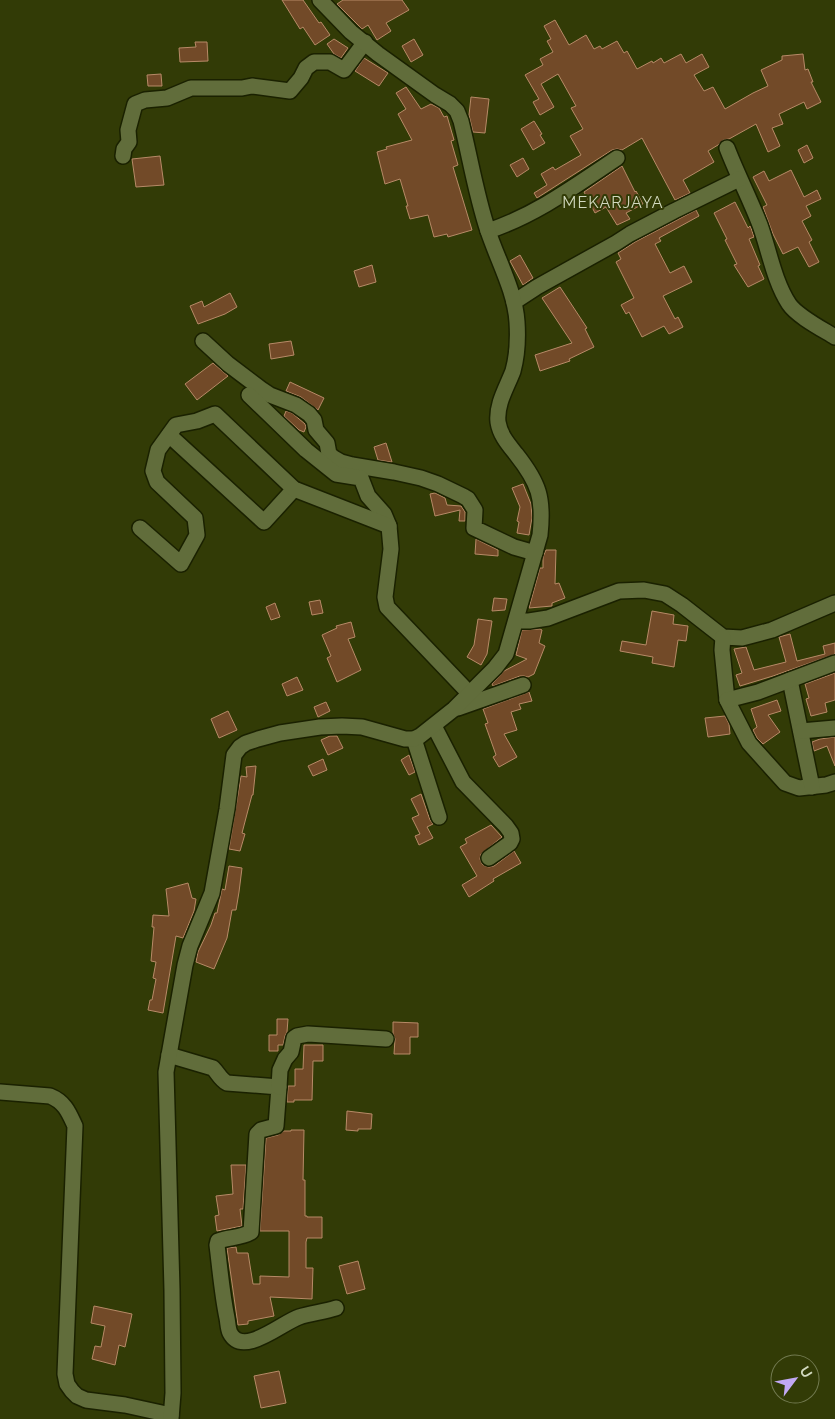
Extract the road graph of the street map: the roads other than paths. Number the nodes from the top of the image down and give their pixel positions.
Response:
1 (320, 0) edge
2 (364, 42) junction
3 (727, 148) dead end
4 (123, 156) dead end
5 (616, 158) dead end
6 (739, 179) junction
7 (488, 232) junction
8 (514, 302) junction
9 (835, 337) edge
10 (204, 341) dead end
11 (249, 395) dead end
12 (168, 435) junction
13 (294, 489) junction
14 (389, 526) junction
15 (140, 528) dead end
16 (534, 553) junction
17 (835, 602) edge
18 (516, 621) junction
19 (724, 637) junction
20 (835, 663) edge
21 (790, 680) junction
22 (523, 685) dead end
23 (469, 693) junction
24 (727, 700) junction
25 (454, 709) junction
26 (434, 726) junction
27 (835, 728) edge
28 (801, 731) junction
29 (414, 738) junction
30 (835, 782) edge
31 (812, 787) junction
32 (438, 818) dead end
33 (489, 858) dead end
34 (386, 1039) dead end
35 (169, 1055) junction
36 (279, 1087) junction
37 (0, 1092) edge
38 (336, 1308) dead end
39 (171, 1417) edge

1 - 2 street
2 - 4 street
2 - 7 street
3 - 6 street
5 - 7 street
6 - 8 street
6 - 9 street
7 - 8 street
8 - 16 street
10 - 16 street
11 - 14 street
12 - 13 street
12 - 13 street
12 - 15 street
13 - 14 street
14 - 23 street
16 - 18 street
17 - 19 street
18 - 19 street
18 - 23 street
19 - 24 street
20 - 21 street
21 - 24 street
21 - 28 street
22 - 25 street
23 - 25 street
24 - 31 street
25 - 26 street
26 - 29 street
26 - 33 street
27 - 28 street
28 - 31 street
29 - 32 street
29 - 35 street
30 - 31 street
34 - 36 street
35 - 36 street
35 - 39 street
36 - 38 street
37 - 39 street

